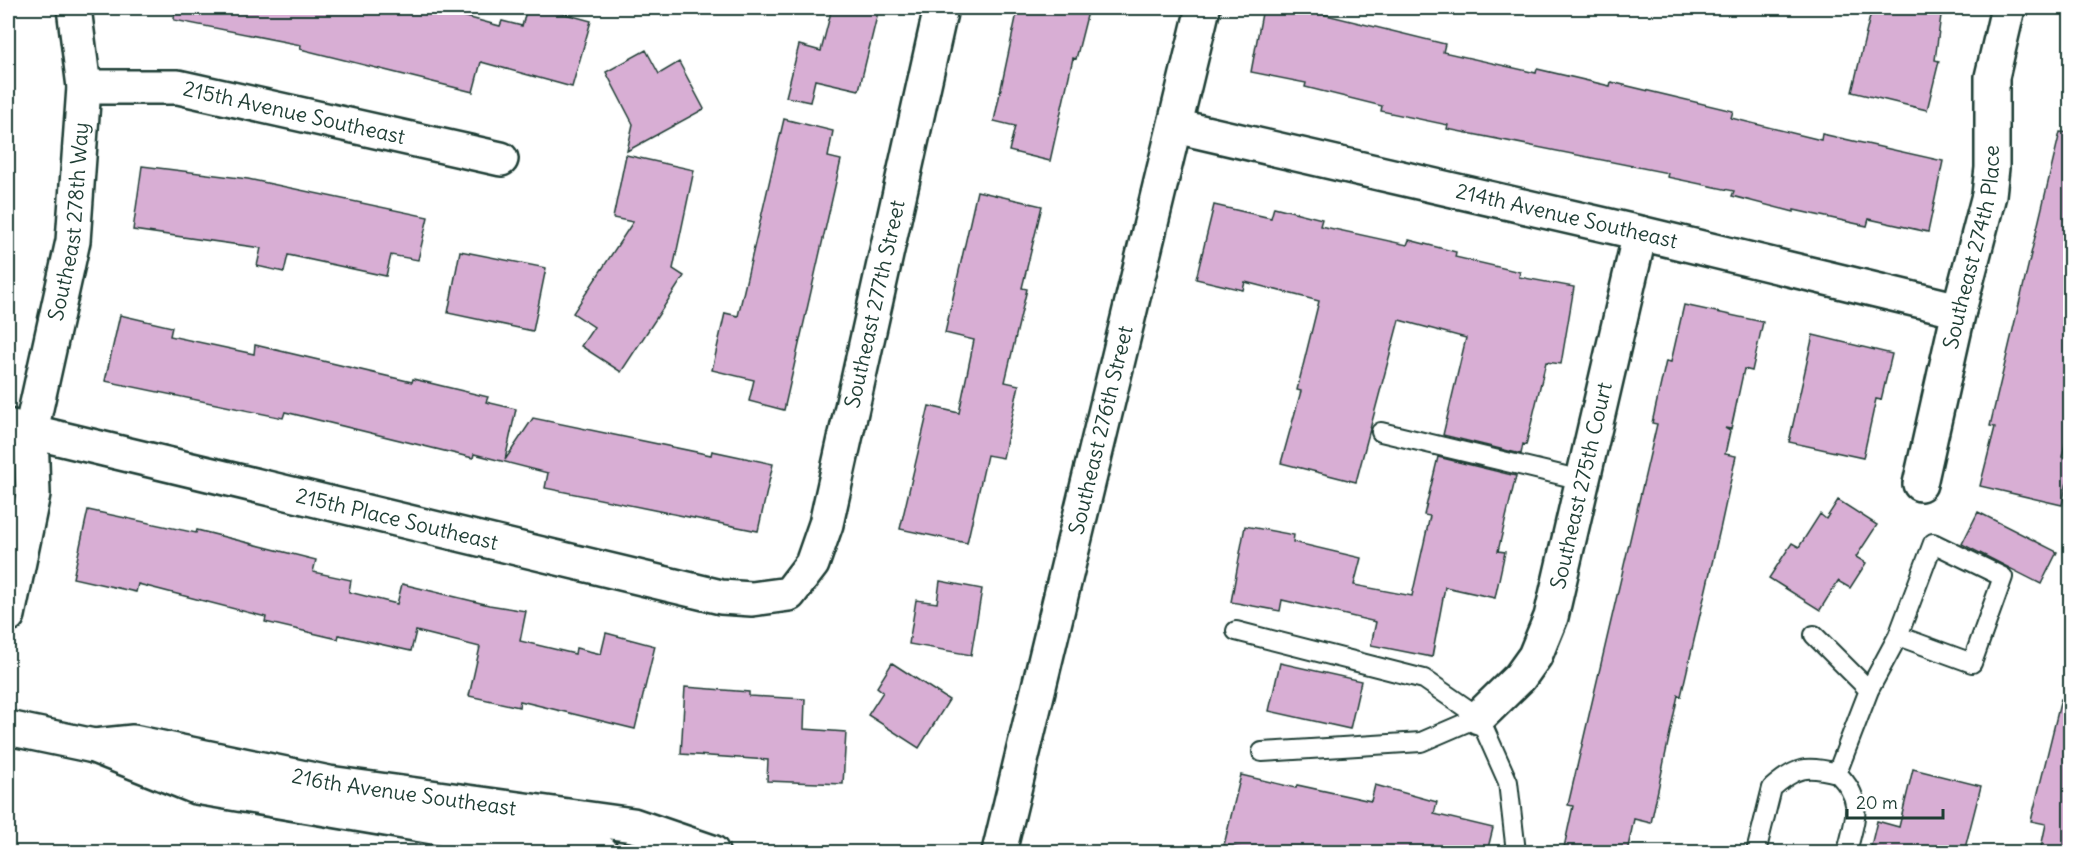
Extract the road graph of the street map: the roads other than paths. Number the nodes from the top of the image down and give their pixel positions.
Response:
1 (74, 8) edge
2 (941, 8) edge
3 (1203, 8) edge
4 (2008, 8) edge
5 (84, 87) junction
6 (1174, 126) junction
7 (501, 159) dead end
8 (1640, 233) junction
9 (1959, 310) junction
10 (19, 429) edge
11 (1382, 432) dead end
12 (8, 467) edge
13 (1582, 480) junction
14 (1920, 484) dead end
15 (789, 594) joint
16 (8, 615) edge
17 (1236, 631) dead end
18 (1814, 635) dead end
19 (1898, 636) junction
20 (1869, 690) junction
21 (1479, 717) junction
22 (8, 728) edge
23 (94, 746) junction
24 (1262, 752) dead end
25 (1837, 773) junction
26 (601, 852) edge
27 (712, 852) edge
28 (999, 852) edge
29 (1516, 852) edge
30 (1756, 852) edge
31 (1847, 852) edge

1 - 5 street, Southeast 278th Way
2 - 15 street, Southeast 277th Street
3 - 6 street, Southeast 276th Street
4 - 9 street, Southeast 274th Place
5 - 7 street, 215th Avenue Southeast
5 - 10 street, Southeast 278th Way
6 - 8 street, 214th Avenue Southeast
6 - 28 street, Southeast 276th Street
8 - 9 street, 214th Avenue Southeast
8 - 13 street, Southeast 275th Court
9 - 14 street, Southeast 274th Place
10 - 12 street, Southeast 278th Way
10 - 15 street, 215th Place Southeast
10 - 16 street, Southeast 278th Way
11 - 13 lane
13 - 21 street, Southeast 275th Court
17 - 21 lane
18 - 20 lane
19 - 19 lane
19 - 20 lane
20 - 25 lane
21 - 24 lane
21 - 29 lane
22 - 23 street, 216th Avenue Southeast
23 - 26 street, 216th Avenue Southeast
23 - 27 street, 216th Avenue Southeast
25 - 30 lane
25 - 31 lane

